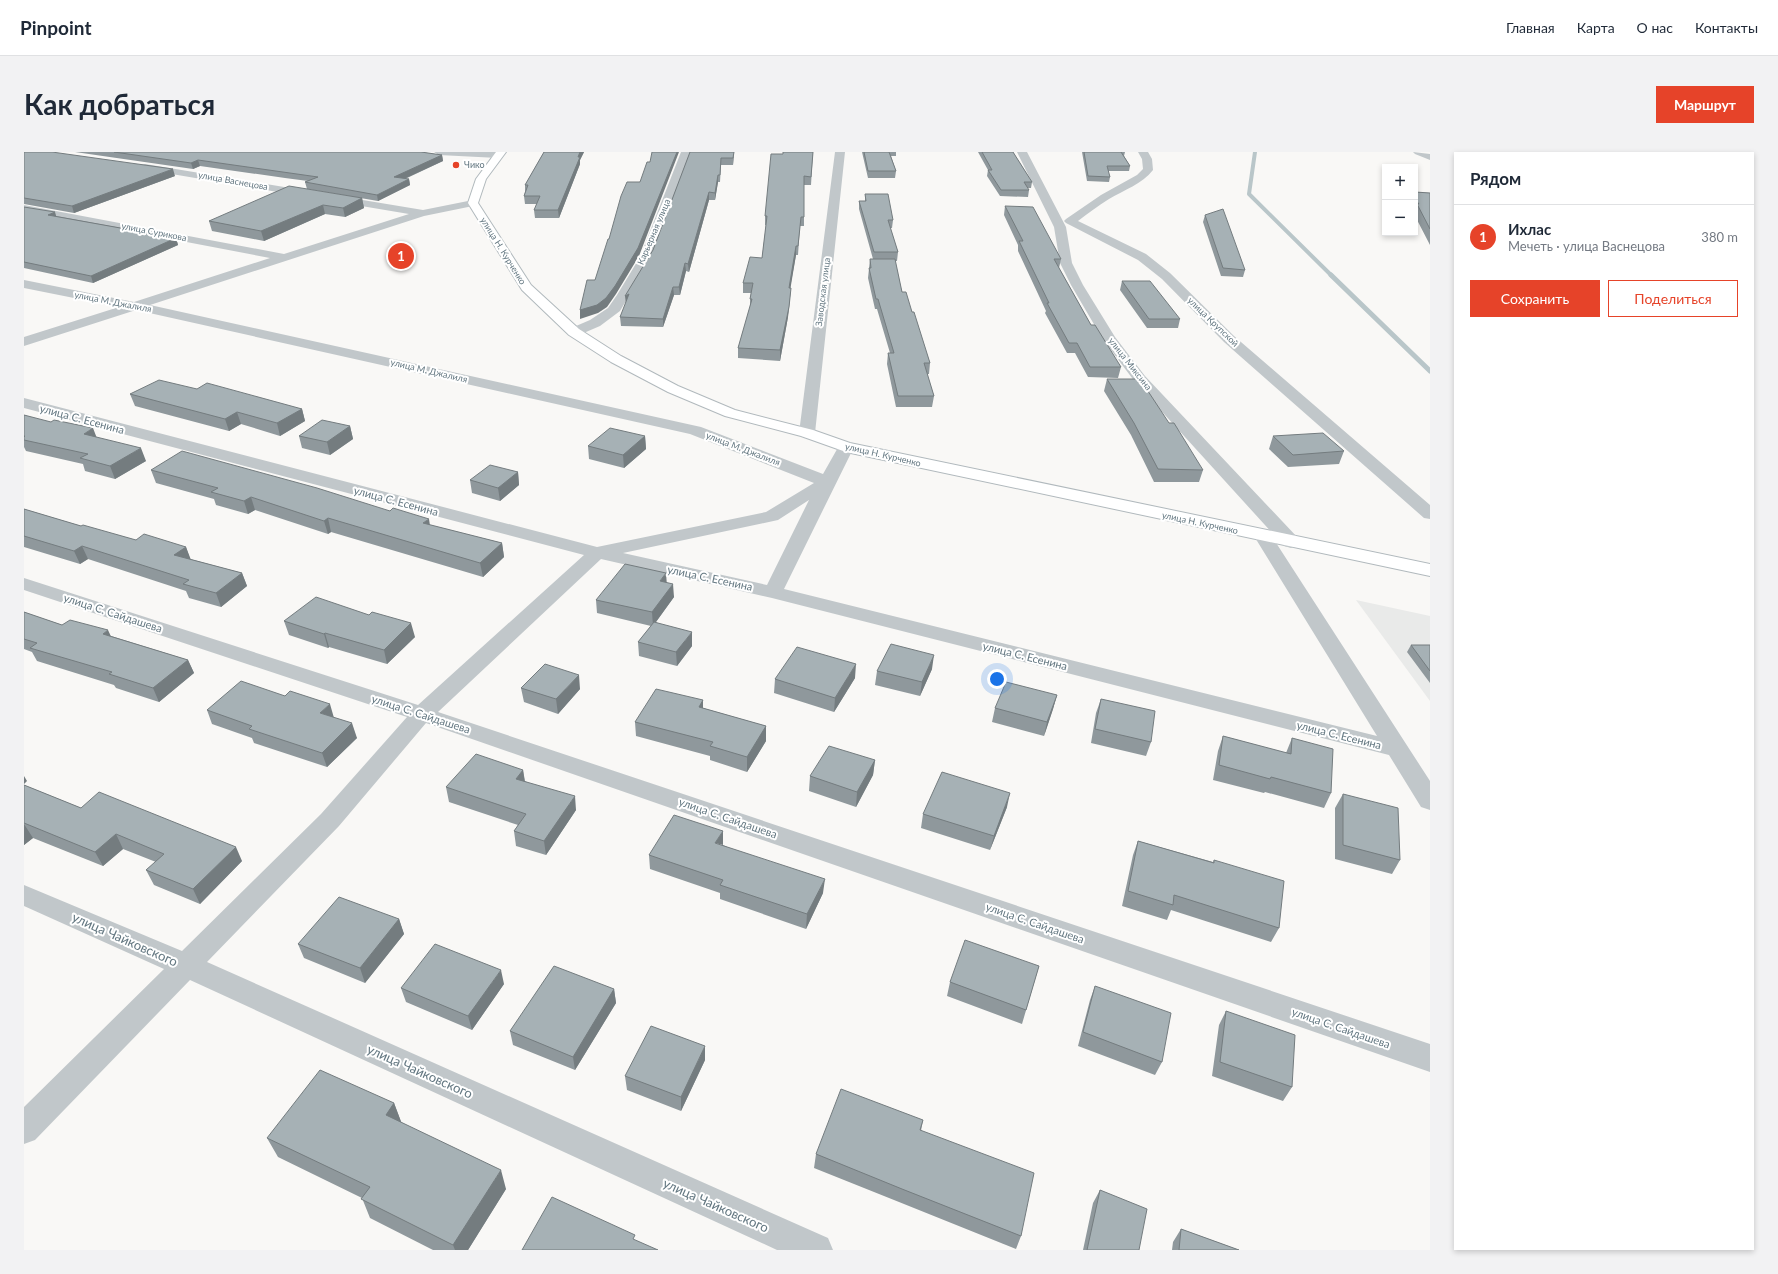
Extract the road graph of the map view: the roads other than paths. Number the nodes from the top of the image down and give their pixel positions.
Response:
1 (439, 152) edge
2 (686, 152) edge
3 (840, 152) edge
4 (1022, 152) edge
5 (1143, 152) edge
6 (1418, 152) edge
7 (500, 154) edge
8 (1430, 157) edge
9 (136, 166) edge
10 (473, 203) junction
11 (24, 208) edge
12 (1050, 209) junction
13 (422, 213) junction
14 (1070, 221) junction
15 (284, 257) junction
16 (24, 284) edge
17 (135, 306) junction
18 (574, 332) junction
19 (24, 342) edge
20 (24, 403) edge
21 (807, 432) junction
22 (846, 447) junction
23 (827, 482) junction
24 (1430, 514) edge
25 (1263, 536) junction
26 (1291, 542) junction
27 (596, 553) junction
28 (1430, 570) edge
29 (24, 584) edge
30 (773, 592) junction
31 (422, 714) junction
32 (1398, 749) junction
33 (1430, 800) edge
34 (24, 895) edge
35 (187, 966) junction
36 (1430, 1058) edge
37 (24, 1129) edge
38 (816, 1250) edge

1 - 7 street
2 - 18 street, Карьерная улица
3 - 21 street, Заводская улица
4 - 12 street, улица Миксина
5 - 14 street
6 - 8 street
7 - 10 main road
9 - 13 street, улица Васнецова
10 - 13 street
10 - 18 main road, улица Н. Курченко
11 - 15 street, улица Сурикова
12 - 14 street, улица Крупской
12 - 26 street, улица Миксина
13 - 15 street
14 - 24 street, улица Крупской
15 - 17 street
16 - 17 street, улица М. Джалиля
17 - 19 street
17 - 23 street, улица М. Джалиля
18 - 21 main road, улица Н. Курченко
20 - 27 street, улица С. Есенина
21 - 22 main road, улица Н. Курченко
22 - 23 street
22 - 25 main road, улица Н. Курченко
23 - 27 street
23 - 30 street
25 - 26 main road, улица Н. Курченко
25 - 32 street
26 - 28 main road, улица Н. Курченко
27 - 30 street, улица С. Есенина
27 - 31 street
29 - 31 street, улица С. Сайдашева
30 - 32 street, улица С. Есенина
31 - 35 street
31 - 36 street, улица С. Сайдашева
32 - 33 street
34 - 35 street, улица Чайковского
35 - 37 street
35 - 38 street, улица Чайковского

